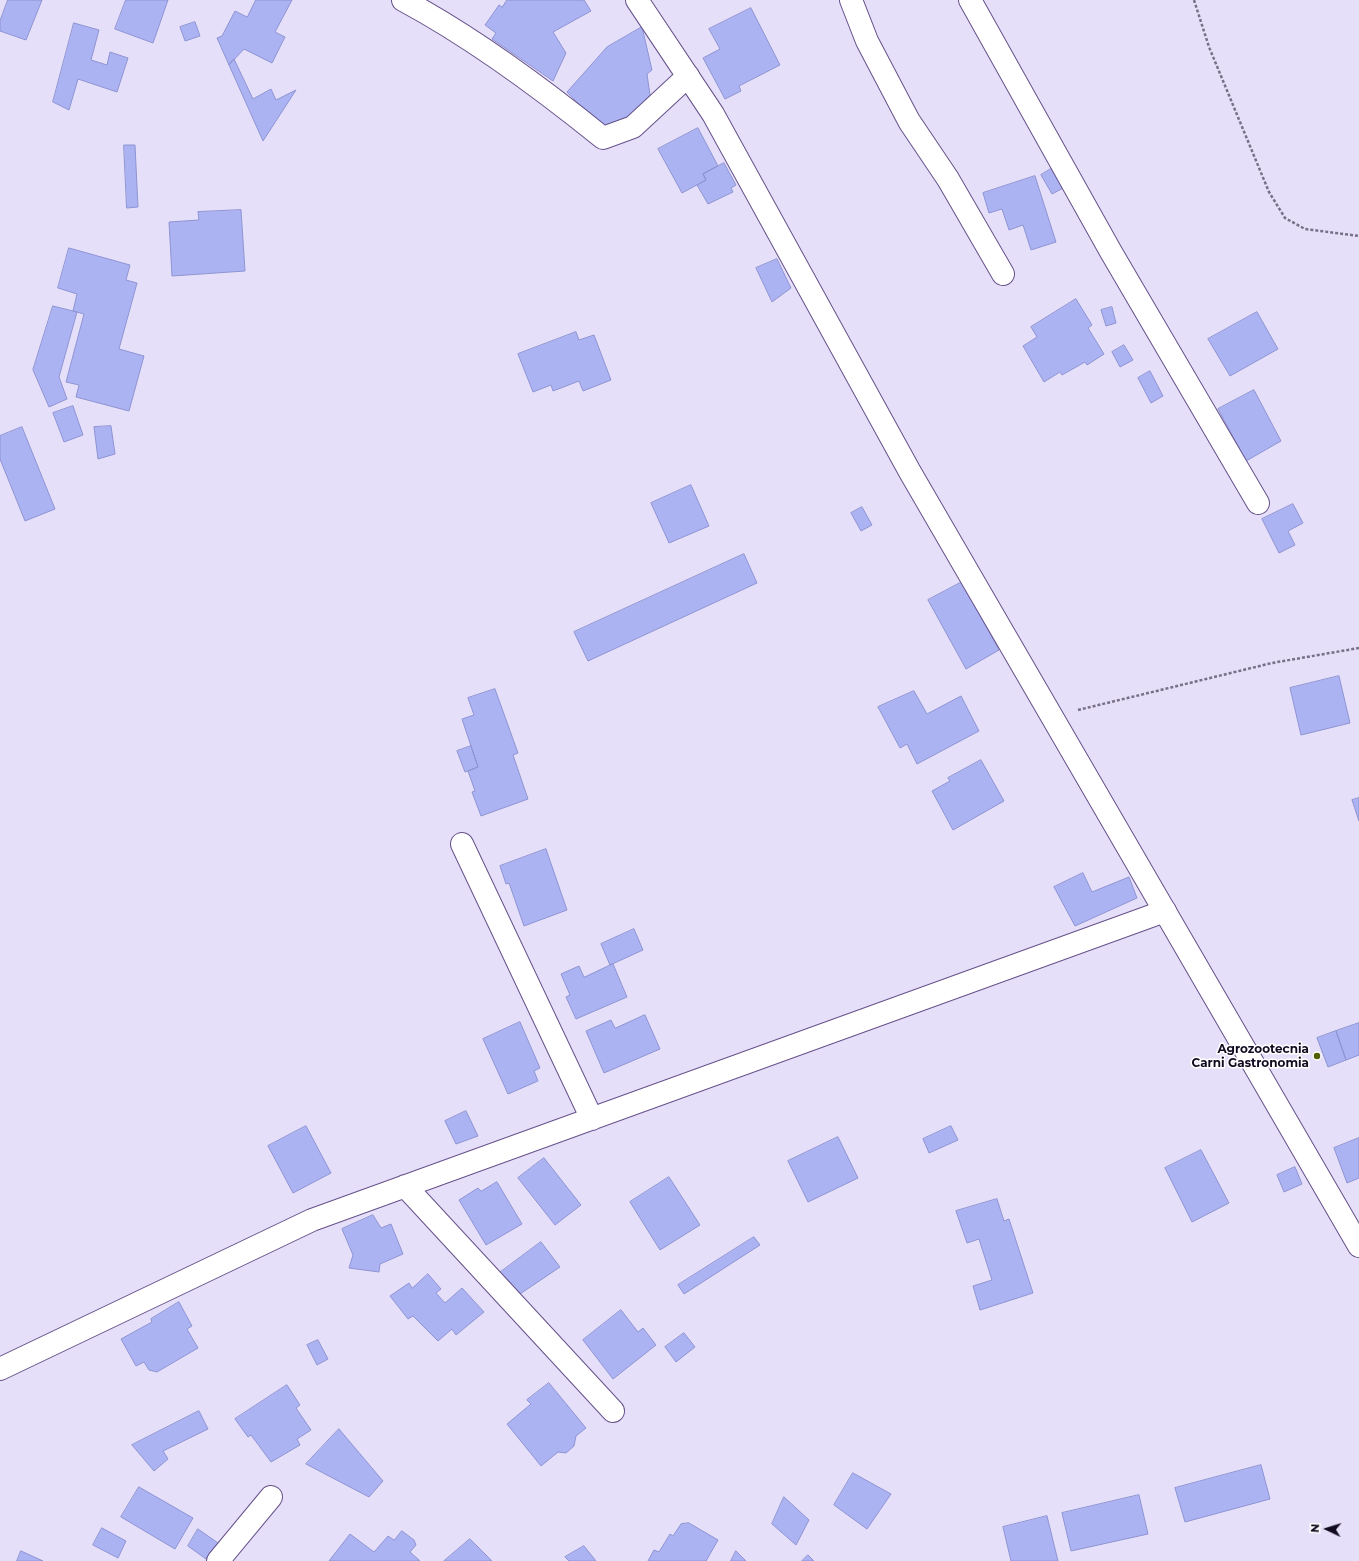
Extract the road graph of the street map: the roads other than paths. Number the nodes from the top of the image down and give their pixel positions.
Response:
1 (403, 0) edge
2 (637, 0) edge
3 (852, 0) edge
4 (970, 0) edge
5 (688, 76) junction
6 (1003, 274) dead end
7 (1258, 503) dead end
8 (462, 844) dead end
9 (1165, 911) junction
10 (592, 1119) junction
11 (405, 1186) junction
12 (1359, 1246) edge
13 (0, 1369) edge
14 (613, 1411) dead end
15 (271, 1497) dead end
16 (218, 1561) edge

1 - 5 street
2 - 5 street
3 - 6 street
4 - 7 street
5 - 9 street
8 - 10 street
9 - 10 street
9 - 12 street
10 - 11 street
11 - 13 street
11 - 14 street
15 - 16 street

